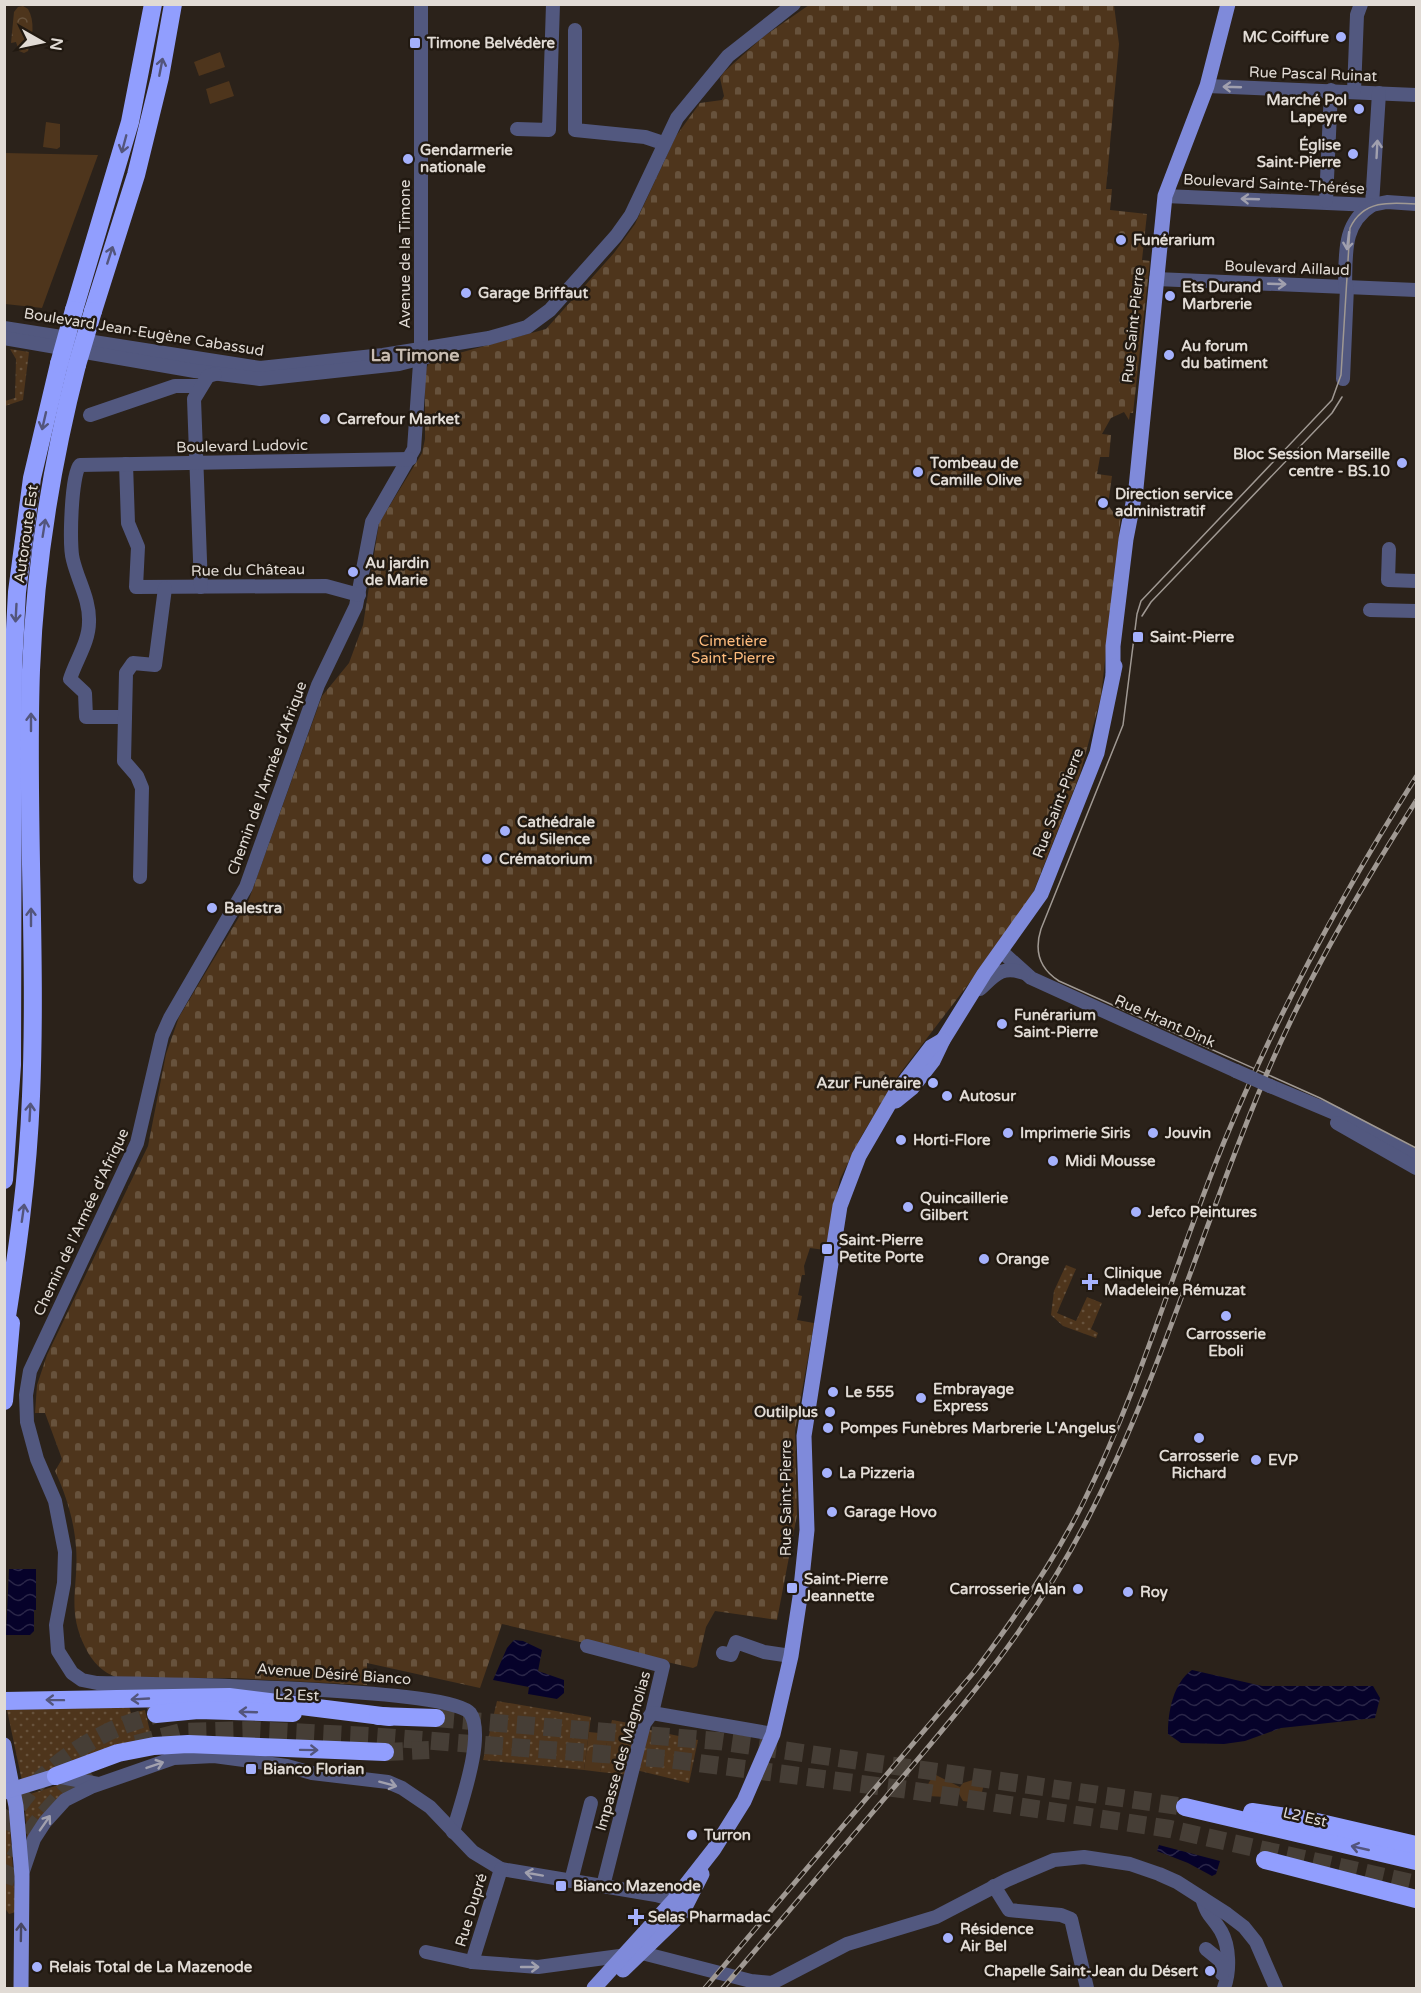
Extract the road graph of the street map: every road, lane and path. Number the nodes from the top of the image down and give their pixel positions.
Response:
1 (153, 4) edge
2 (173, 4) edge
3 (421, 4) edge
4 (553, 4) edge
5 (794, 4) edge
6 (1228, 4) edge
7 (1361, 4) edge
8 (575, 30) dead end
9 (1207, 86) junction
10 (1331, 90) junction
11 (1354, 91) junction
12 (1379, 93) junction
13 (1416, 95) edge
14 (517, 129) dead end
15 (663, 143) junction
16 (1165, 196) junction
17 (1326, 201) junction
18 (1416, 204) edge
19 (1372, 205) junction
20 (1156, 279) junction
21 (1346, 287) junction
22 (1416, 290) edge
23 (7, 334) edge
24 (421, 355) junction
25 (68, 365) junction
26 (215, 368) junction
27 (184, 370) junction
28 (1343, 379) dead end
29 (193, 386) junction
30 (90, 415) dead end
31 (410, 459) junction
32 (197, 463) junction
33 (126, 464) junction
34 (1389, 549) dead end
35 (1416, 581) edge
36 (201, 587) junction
37 (165, 588) junction
38 (359, 596) junction
39 (1370, 610) dead end
40 (1416, 611) edge
41 (125, 717) junction
42 (140, 877) dead end
43 (1004, 954) junction
44 (1023, 974) junction
45 (972, 995) junction
46 (1295, 1096) junction
47 (1416, 1157) edge
48 (1416, 1167) edge
49 (4, 1179) edge
50 (17, 1256) junction
51 (4, 1335) edge
52 (4, 1401) edge
53 (587, 1646) dead end
54 (723, 1653) dead end
55 (791, 1656) junction
56 (72, 1673) joint
57 (4, 1701) edge
58 (652, 1713) junction
59 (156, 1714) tunnel mouth
60 (390, 1717) junction
61 (436, 1718) tunnel mouth
62 (773, 1734) junction
63 (4, 1745) edge
64 (384, 1752) tunnel mouth
65 (56, 1776) junction
66 (100, 1785) junction
67 (9, 1791) edge
68 (591, 1803) dead end
69 (453, 1832) junction
70 (1415, 1844) edge
71 (714, 1849) junction
72 (1265, 1860) dead end
73 (1416, 1861) edge
74 (501, 1869) junction
75 (22, 1876) junction
76 (571, 1881) junction
77 (603, 1886) junction
78 (994, 1886) junction
79 (1202, 1898) junction
80 (1416, 1899) edge
81 (674, 1900) junction
82 (676, 1919) junction
83 (1206, 1949) dead end
84 (426, 1952) dead end
85 (642, 1953) junction
86 (626, 1954) junction
87 (472, 1962) junction
88 (774, 1986) edge
89 (1225, 1986) edge
90 (21, 1989) edge
91 (594, 1989) edge
92 (603, 1989) edge
93 (1087, 1989) edge
94 (1276, 1989) edge

1 -> 25 highway, Autoroute Est, bridge
25 -> 2 highway, Autoroute Est, bridge
3 - 24 street, Avenue de la Timone
4 - 14 street
5 - 15 street
6 - 9 main road, Rue Saint-Pierre
7 - 11 street
8 - 15 street
10 -> 9 street, Rue Pascal Ruinat
9 - 16 main road, Rue Saint-Pierre
10 - 11 street, Rue Pascal Ruinat
10 - 17 street
11 - 12 street, Rue Pascal Ruinat
12 - 13 street, Rue Pascal Ruinat
19 -> 12 street
15 - 24 street
17 -> 16 street, Boulevard Sainte-Thérése
16 - 20 main road, Rue Saint-Pierre
17 - 19 street, Boulevard Sainte-Thérése
18 - 19 street, Boulevard Sainte-Thérése
19 -> 21 street
20 -> 21 street, Boulevard Aillaud
20 - 43 main road, Rue Saint-Pierre
21 - 22 street, Boulevard Aillaud
21 - 28 street
23 - 26 street, Boulevard Jean-Eugène Cabassud
23 - 27 street, Boulevard Jean-Eugène Cabassud
24 - 26 street, Boulevard Jean-Eugène Cabassud
24 - 31 street, Chemin de l'Armée d'Afrique
25 -> 49 highway, Autoroute Est
50 -> 25 highway, Autoroute Est
26 - 27 street
26 - 29 street
27 - 29 street
29 - 30 street
29 - 32 street
31 - 32 street, Boulevard Ludovic
31 - 38 street, Chemin de l'Armée d'Afrique
32 - 33 street, Boulevard Ludovic
32 - 36 street
33 - 37 street, Rue du Château
33 - 41 street, Boulevard Ludovic
34 - 35 street
36 - 37 street, Rue du Château
36 - 38 street, Rue du Château
37 - 41 street
38 - 56 street, Chemin de l'Armée d'Afrique
39 - 40 street
41 - 42 street
43 - 44 street, Rue Hrant Dink
43 - 45 main road, Rue Saint-Pierre
44 - 45 street, Rue Hrant Dink
44 - 46 street, Rue Hrant Dink, bridge
45 - 55 main road, Rue Saint-Pierre
46 - 47 street, Rue Hrant Dink
46 - 48 street, Rue Hrant Dink
50 - 51 highway, Autoroute Est
50 - 52 highway
53 - 58 street, Impasse des Magnolias
54 - 55 street
55 - 62 main road, Rue Saint-Pierre
56 - 69 street, Avenue Désiré Bianco
60 -> 57 highway
58 - 62 street
58 - 77 street, Impasse des Magnolias
60 -> 59 highway, L2 Est
60 - 61 highway, L2 Est
62 - 71 main road, Rue Saint-Pierre
63 - 67 main road
65 -> 64 highway
65 - 66 street
65 - 67 main road
66 -> 69 street
75 -> 66 street
67 - 75 main road
68 - 76 street
69 - 74 street
73 -> 70 highway, L2 Est
71 - 81 main road, Rue Saint-Pierre
71 - 82 main road, Rue Saint-Pierre
72 - 80 highway
76 -> 74 street
74 - 87 street, Rue Dupré
90 -> 75 main road
76 - 77 street
77 - 81 street
78 - 79 street
78 - 88 street
78 - 93 street
79 - 89 street
79 - 94 street
81 - 82 street
81 - 86 main road, Rue Saint-Pierre
82 - 85 main road, Rue Saint-Pierre
83 - 89 street
84 - 87 street
85 - 86 street
85 - 88 street
85 - 92 main road, Rue Saint-Pierre
87 -> 86 street
86 - 91 main road, Rue Saint-Pierre

